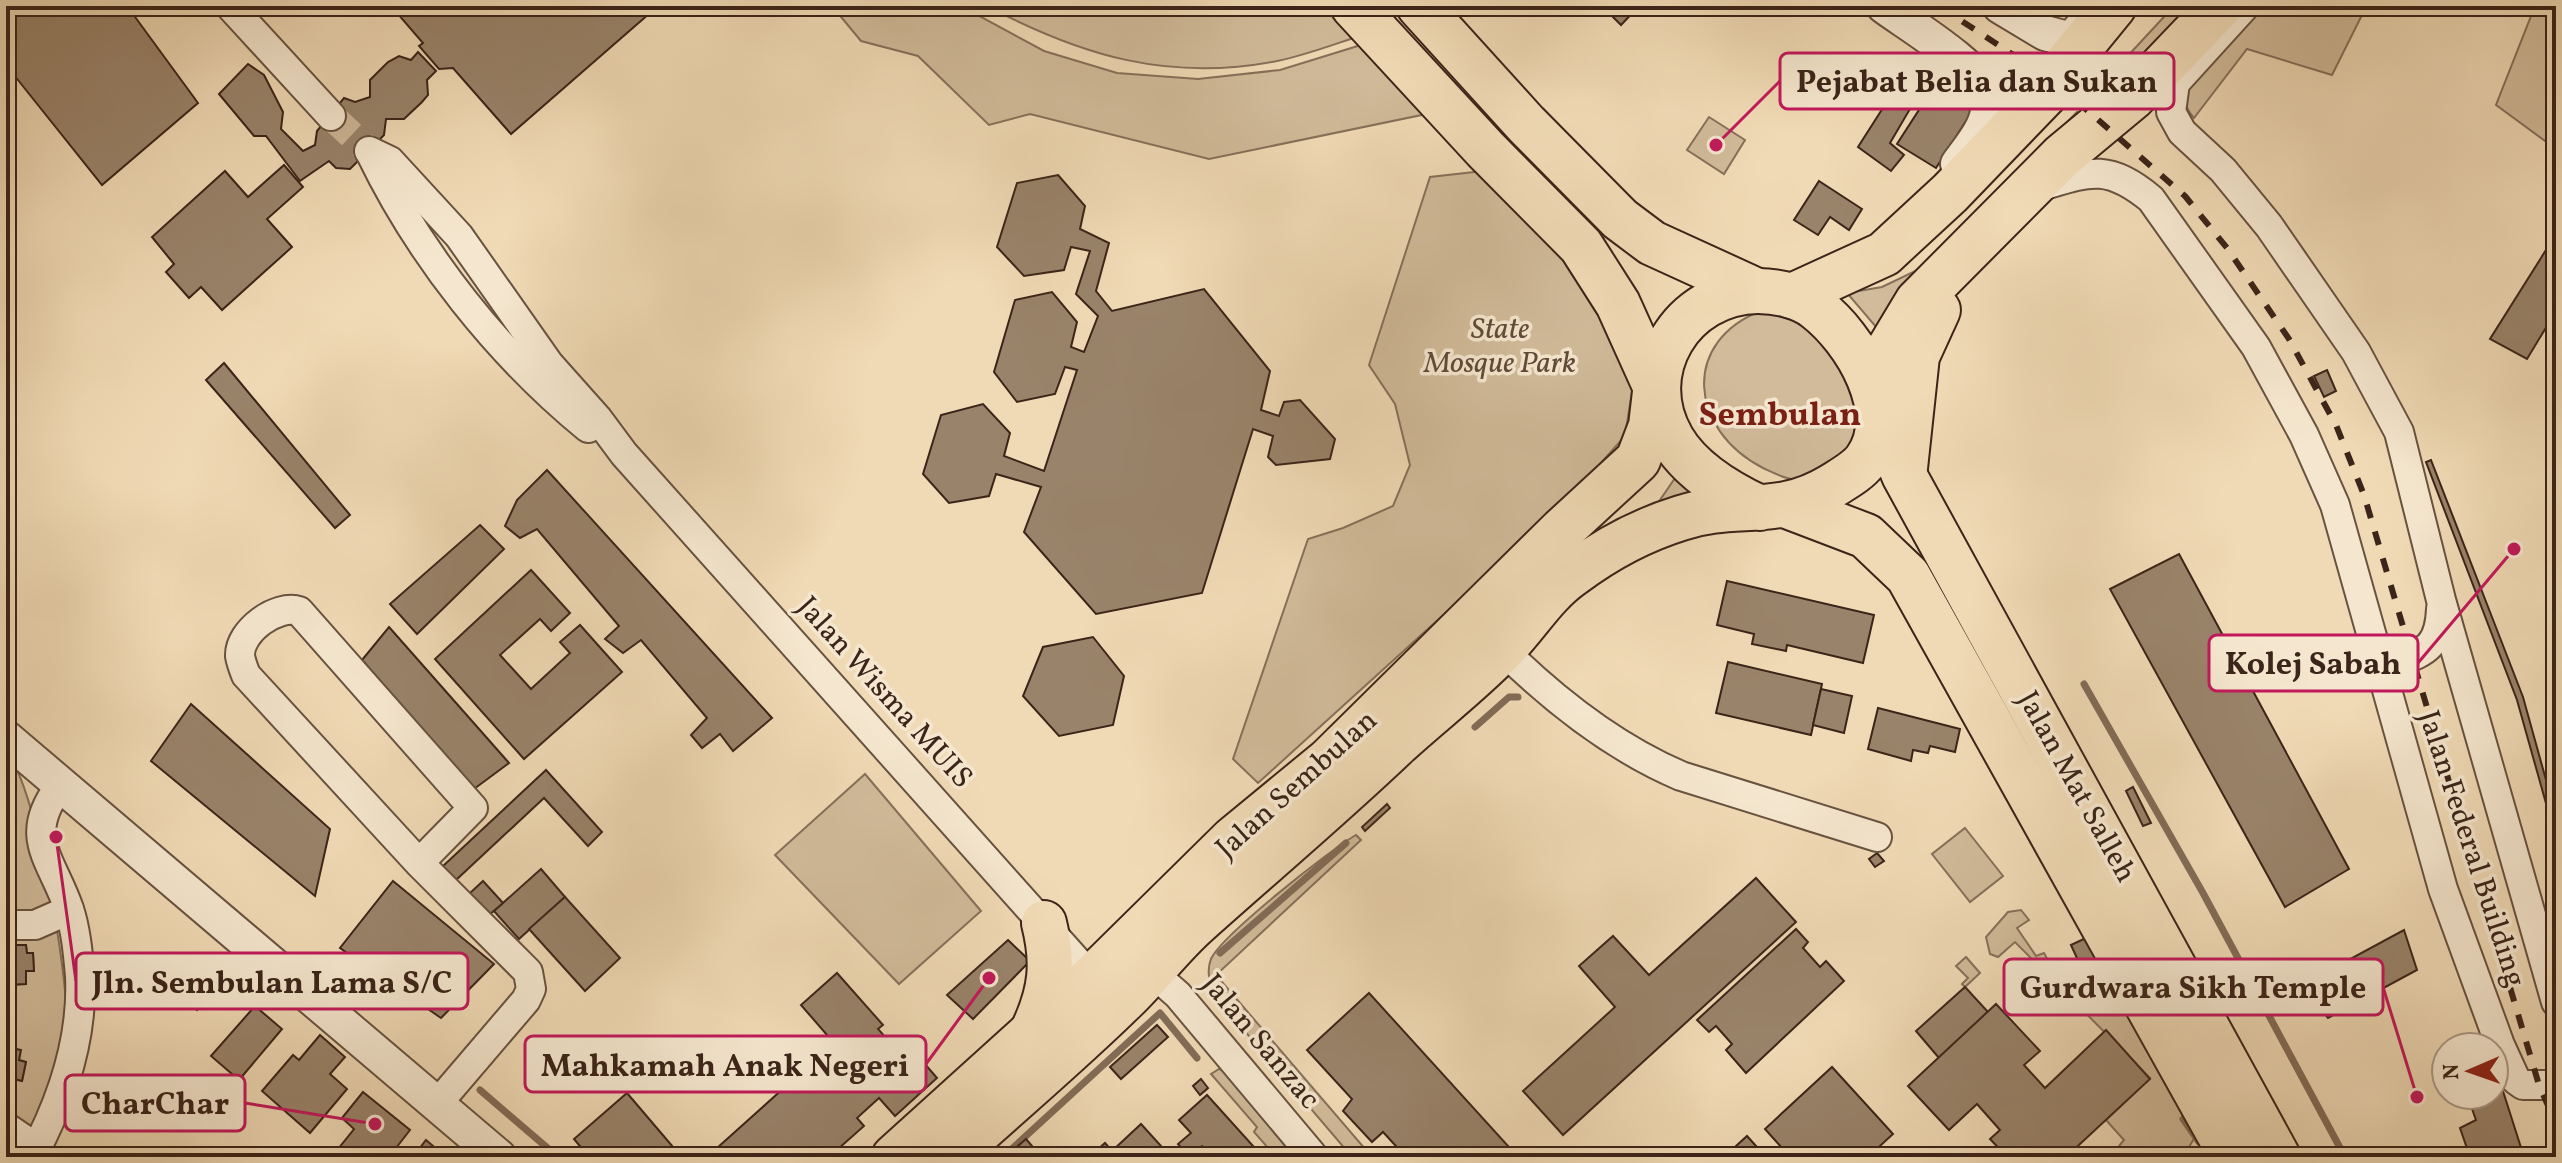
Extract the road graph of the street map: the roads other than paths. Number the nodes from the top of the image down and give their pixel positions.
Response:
1 (230, 6) edge
2 (1353, 6) edge
3 (1419, 6) edge
4 (1884, 6) edge
5 (2000, 6) edge
6 (2101, 6) edge
7 (2114, 6) edge
8 (2131, 6) edge
9 (2203, 6) edge
10 (2220, 6) edge
11 (2245, 6) edge
12 (2056, 83) junction
13 (331, 116) tunnel mouth
14 (2101, 121) junction
15 (2027, 190) junction
16 (1950, 193) junction
17 (1994, 225) junction
18 (1774, 293) junction
19 (1618, 304) junction
20 (1655, 386) junction
21 (1877, 403) junction
22 (624, 454) junction
23 (1904, 475) junction
24 (1775, 507) junction
25 (1552, 541) junction
26 (2441, 600) junction
27 (1503, 650) junction
28 (2379, 670) junction
29 (6, 738) edge
30 (60, 786) junction
31 (1877, 837) dead end
32 (419, 863) junction
33 (69, 910) junction
34 (1044, 923) junction
35 (6, 925) edge
36 (1194, 926) junction
37 (1153, 973) junction
38 (1092, 978) junction
39 (2556, 1002) edge
40 (1031, 1034) junction
41 (1087, 1036) junction
42 (1031, 1085) junction
43 (2556, 1085) edge
44 (971, 1087) junction
45 (438, 1103) junction
46 (6, 1127) edge
47 (35, 1152) edge
48 (499, 1157) edge
49 (894, 1157) edge
50 (951, 1157) edge
51 (1314, 1157) edge
52 (2232, 1157) edge
53 (2278, 1157) edge

1 - 13 street
2 - 19 main road
3 - 18 main road
4 - 16 street
5 - 6 street
7 - 12 main road
8 - 12 main road
9 - 14 main road
10 - 14 main road
11 - 26 street, Jalan Federal Building
12 - 16 main road
14 - 15 main road
15 - 17 main road
15 - 28 street, Jalan Federal Building
16 - 18 main road
17 - 21 main road
17 - 23 main road
18 - 20 main road
18 - 21 main road
19 - 20 main road
19 - 25 main road
20 - 24 main road
20 - 25 main road, Jalan Sembulan
21 - 23 main road, Jalan Mat Salleh
21 - 24 main road
22 - 22 street
22 - 34 street, Jalan Wisma MUIS
23 - 53 main road, Jalan Mat Salleh
24 - 27 main road, Jalan Sembulan
24 - 52 main road, Jalan Mat Salleh
25 - 27 main road
25 - 38 main road, Jalan Sembulan
26 - 28 street
26 - 39 street, Jalan Federal Building
27 - 31 street
27 - 36 main road, Jalan Sembulan
28 - 43 street, Jalan Federal Building
29 - 30 street
30 - 33 street
30 - 45 street
32 - 32 street
32 - 45 street
33 - 35 street
33 - 47 street
34 - 38 street, Jalan Wisma MUIS
34 - 40 main road
36 - 37 main road, Jalan Sembulan
36 - 38 main road
37 - 41 main road, Jalan Sembulan
37 - 51 street, Jalan Sanzac
38 - 40 main road, Jalan Sembulan
38 - 41 main road
40 - 44 main road, Jalan Sembulan
41 - 42 main road, Jalan Sembulan
42 - 44 main road
42 - 50 main road, Jalan Sembulan
44 - 49 main road, Jalan Sembulan
45 - 48 street
46 - 47 street

